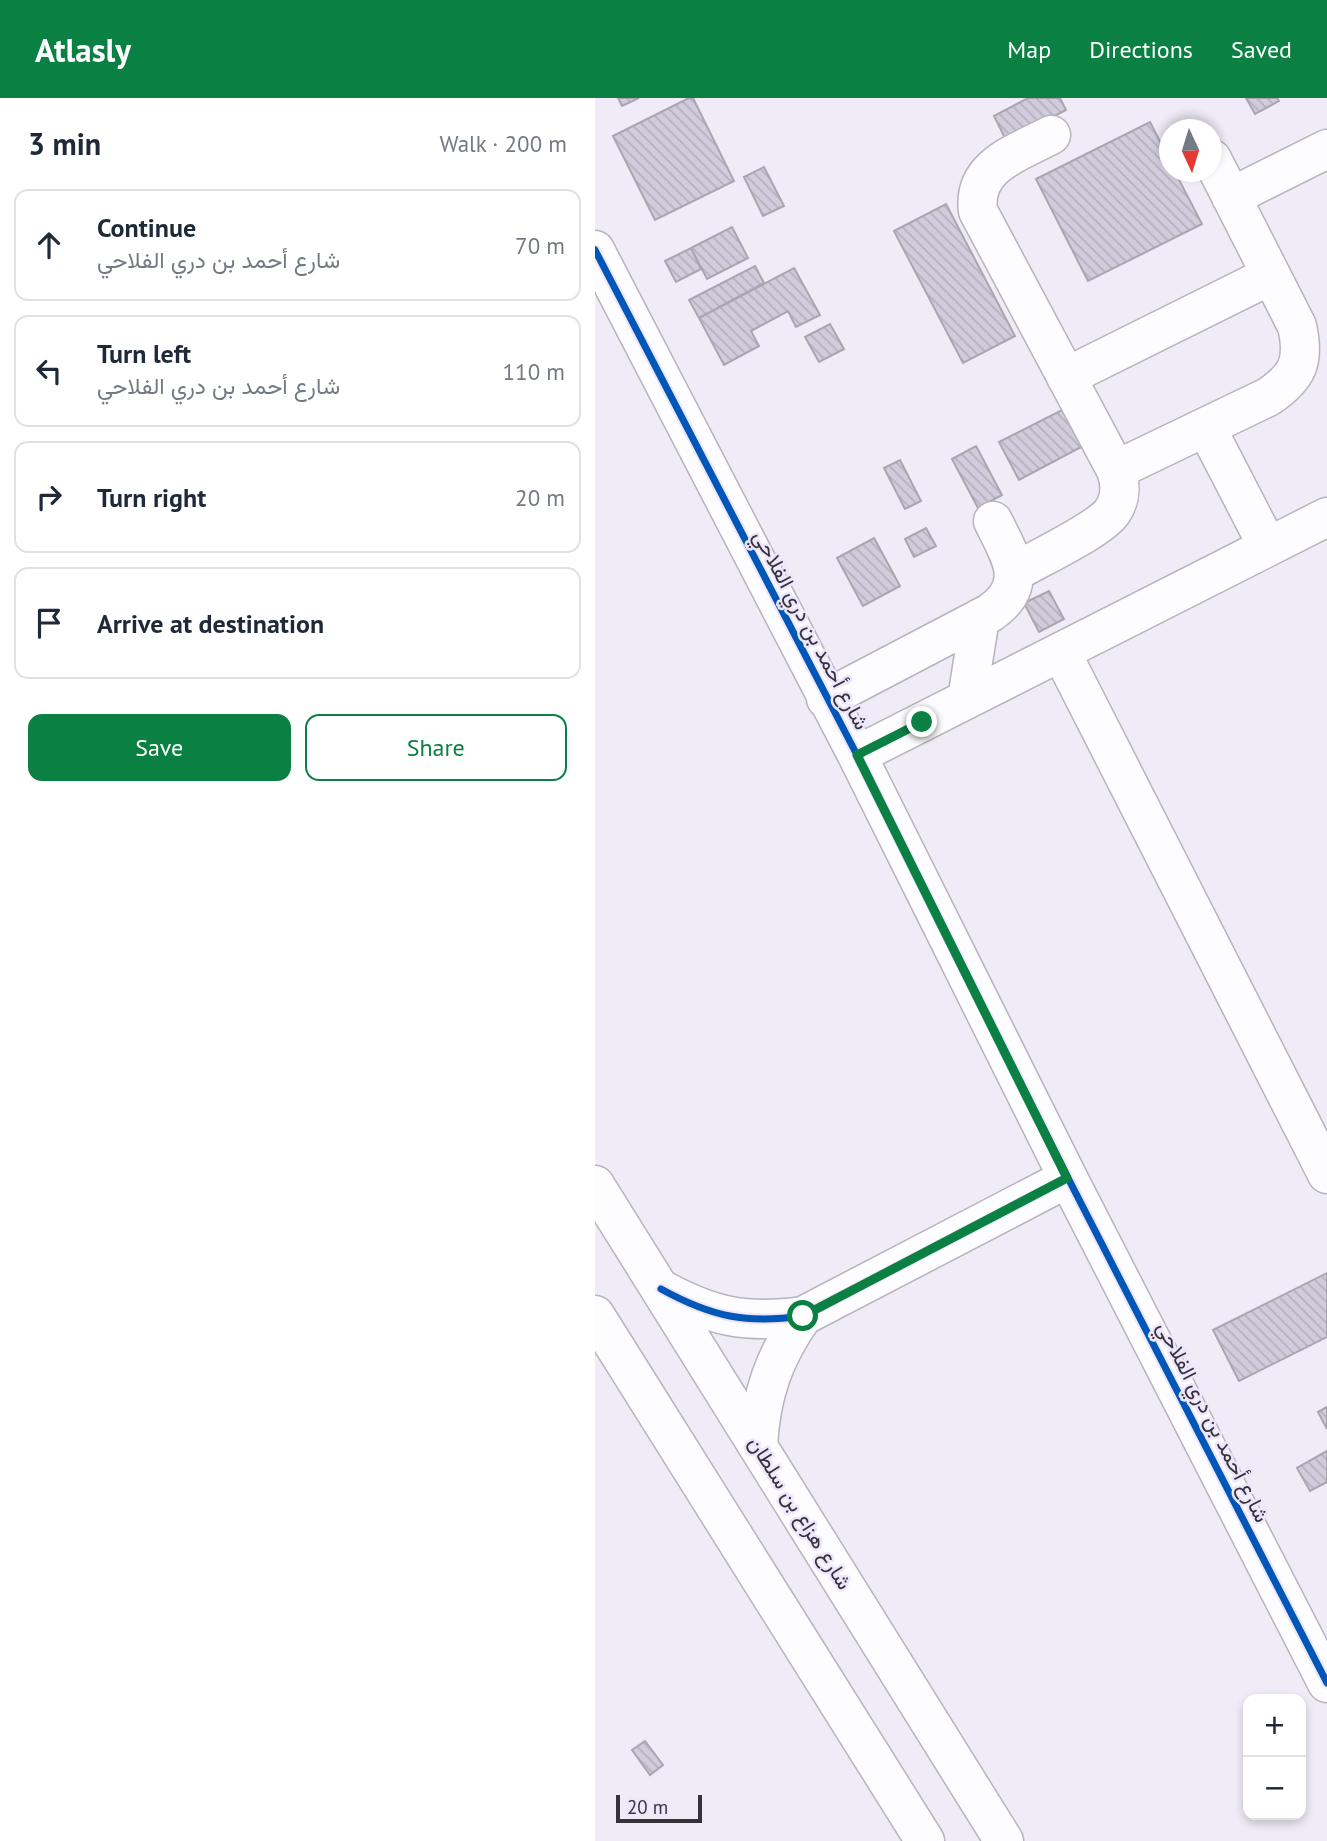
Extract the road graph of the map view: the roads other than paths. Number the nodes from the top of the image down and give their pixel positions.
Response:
1 (1051, 135) dead end
2 (1327, 149) edge
3 (1222, 179) edge
4 (1231, 197) junction
5 (595, 250) edge
6 (1271, 275) junction
7 (1066, 377) junction
8 (1206, 427) junction
9 (1116, 470) junction
10 (1327, 517) edge
11 (993, 521) dead end
12 (1268, 547) junction
13 (1015, 572) junction
14 (980, 618) junction
15 (1061, 652) junction
16 (826, 699) junction
17 (967, 699) junction
18 (857, 755) junction
19 (1327, 1174) edge
20 (1067, 1178) junction
21 (595, 1185) edge
22 (661, 1289) junction
23 (595, 1315) edge
24 (803, 1316) junction
25 (758, 1445) junction
26 (1327, 1683) edge
27 (925, 1841) edge
28 (1003, 1841) edge

1 - 7 street
2 - 4 street
3 - 4 street
4 - 6 street
5 - 16 street, شارع أحمد بن دري الفلاحي
6 - 7 street
6 - 8 street
7 - 9 street
8 - 9 street
8 - 12 street
9 - 13 street
10 - 12 street
11 - 13 street
12 - 15 street
13 - 14 street
14 - 16 street
14 - 17 street
15 - 17 street
15 - 19 street
16 - 18 street, شارع أحمد بن دري الفلاحي
17 - 18 street
18 - 20 street, شارع أحمد بن دري الفلاحي
20 - 24 street
20 - 26 street, شارع أحمد بن دري الفلاحي
21 - 22 street, شارع هزاع بن سلطان
22 - 24 street
22 - 25 street, شارع هزاع بن سلطان
23 - 27 street
24 - 25 street
25 - 28 street, شارع هزاع بن سلطان

